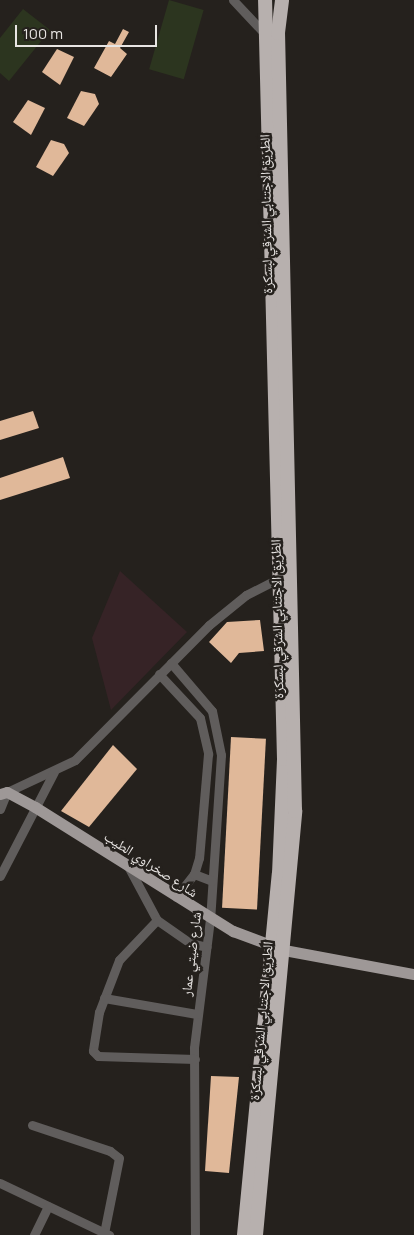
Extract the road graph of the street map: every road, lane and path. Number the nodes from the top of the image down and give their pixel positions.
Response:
1 (233, 0) edge
2 (265, 0) edge
3 (282, 0) edge
4 (266, 35) junction
5 (280, 578) junction
6 (170, 663) junction
7 (159, 674) junction
8 (208, 754) junction
9 (221, 755) junction
10 (54, 772) junction
11 (3, 793) edge
12 (35, 807) junction
13 (0, 809) edge
14 (128, 866) junction
15 (194, 874) junction
16 (0, 876) edge
17 (212, 881) junction
18 (176, 897) junction
19 (210, 919) junction
20 (157, 920) junction
21 (207, 947) junction
22 (278, 948) junction
23 (414, 974) edge
24 (104, 998) junction
25 (197, 1014) junction
26 (195, 1059) junction
27 (32, 1125) dead end
28 (0, 1183) edge
29 (48, 1206) junction
30 (107, 1234) edge
31 (34, 1235) edge
32 (195, 1235) edge
33 (244, 1235) edge
34 (256, 1235) edge

1 - 4 street
2 - 4 highway, الطريق الاجتنابي الشرقي لبسكرة
3 - 22 highway, الطريق الاجتنابي الشرقي لبسكرة
4 - 5 highway, الطريق الاجتنابي الشرقي لبسكرة
5 - 6 street
5 - 22 highway, الطريق الاجتنابي الشرقي لبسكرة
6 - 7 street
6 - 9 street, شارع ضيتي عمار
7 - 8 street
7 - 10 street
8 - 9 street
8 - 15 street
9 - 17 street, شارع ضيتي عمار
10 - 11 street
10 - 12 street
11 - 12 main road, شارع صخراوي الطيب
11 - 13 street
12 - 14 main road, شارع صخراوي الطيب
12 - 16 street
14 - 18 main road, شارع صخراوي الطيب
14 - 20 street
15 - 17 street
15 - 18 street
17 - 19 street, شارع ضيتي عمار
18 - 19 main road, شارع صخراوي الطيب
19 - 21 street, شارع ضيتي عمار
19 - 22 main road, شارع صخراوي الطيب
20 - 21 street
20 - 24 street
21 - 25 street, شارع ضيتي عمار
22 - 23 main road, شارع صخراوي الطيب
22 - 33 highway, الطريق الاجتنابي الشرقي لبسكرة
22 - 34 highway, الطريق الاجتنابي الشرقي لبسكرة
24 - 25 street
24 - 26 street
25 - 26 street, شارع ضيتي عمار
26 - 32 street, شارع ضيتي عمار
27 - 30 street
28 - 29 street
29 - 30 street
29 - 31 street

